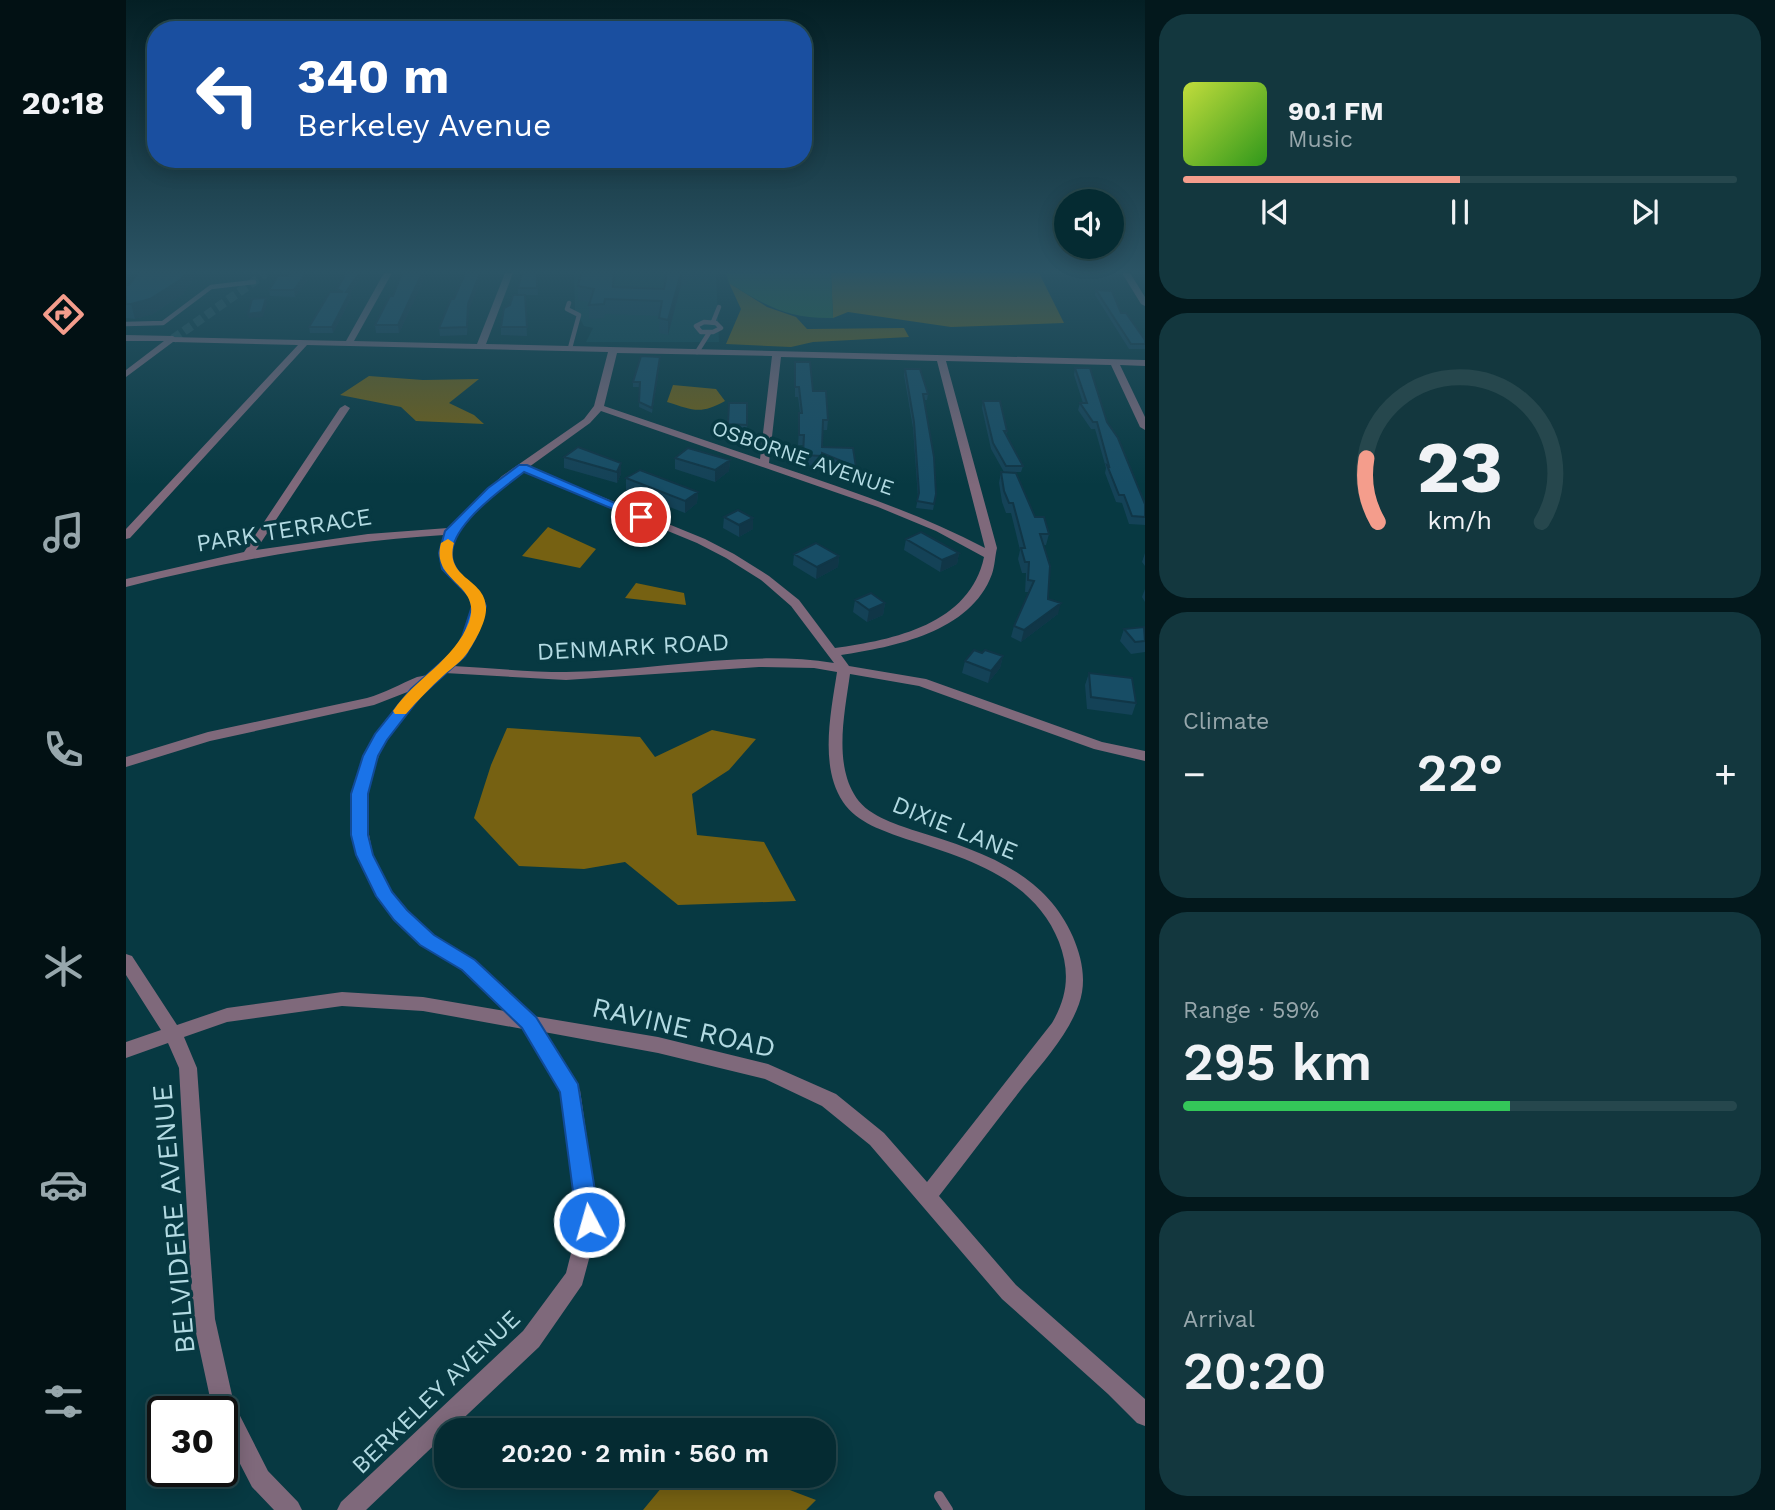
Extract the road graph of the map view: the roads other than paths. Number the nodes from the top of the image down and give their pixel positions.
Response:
1 (167, 343) tunnel mouth
2 (289, 343) edge
3 (571, 343) edge
4 (702, 343) edge
5 (303, 344) junction
6 (348, 344) joint
7 (481, 346) joint
8 (570, 348) junction
9 (613, 350) junction
10 (697, 352) junction
11 (777, 354) junction
12 (941, 358) junction
13 (1114, 362) junction
14 (1145, 363) edge
15 (126, 374) edge
16 (599, 407) junction
17 (345, 408) dead end
18 (1145, 427) edge
19 (764, 465) junction
20 (523, 468) junction
21 (451, 531) junction
22 (126, 536) edge
23 (248, 554) junction
24 (991, 556) junction
25 (126, 583) edge
26 (833, 652) junction
27 (445, 667) junction
28 (844, 668) junction
29 (1145, 756) edge
30 (126, 762) edge
31 (126, 961) edge
32 (529, 1023) junction
33 (174, 1035) junction
34 (126, 1050) edge
35 (927, 1197) junction
36 (1145, 1415) edge
37 (939, 1496) dead end
38 (290, 1510) edge
39 (349, 1510) edge
40 (948, 1510) edge

1 - 15 street
2 - 5 street
3 - 8 lane
4 - 10 lane
5 - 6 street
5 - 22 street
6 - 7 street
7 - 8 street
8 - 9 street
9 - 10 street
9 - 16 street
10 - 11 street
11 - 12 street
11 - 19 street
12 - 13 street
12 - 24 street
13 - 14 street
13 - 18 street
16 - 19 street, OSBORNE AVENUE
16 - 20 street
17 - 23 street
19 - 24 street, OSBORNE AVENUE
20 - 21 street
20 - 26 street
21 - 23 street, PARK TERRACE
21 - 27 street, BERKELEY AVENUE
23 - 25 street, PARK TERRACE
24 - 26 street
26 - 28 street
27 - 28 street, DENMARK ROAD
27 - 30 street
27 - 32 street, BERKELEY AVENUE
28 - 29 street, DENMARK ROAD
28 - 35 street, DIXIE LANE
31 - 33 street, BELVIDERE AVENUE
32 - 33 street, RAVINE ROAD
32 - 35 street, RAVINE ROAD
32 - 39 street, BERKELEY AVENUE
33 - 34 street, RAVINE ROAD
33 - 38 street, BELVIDERE AVENUE
35 - 36 street, RAVINE ROAD
37 - 40 lane

